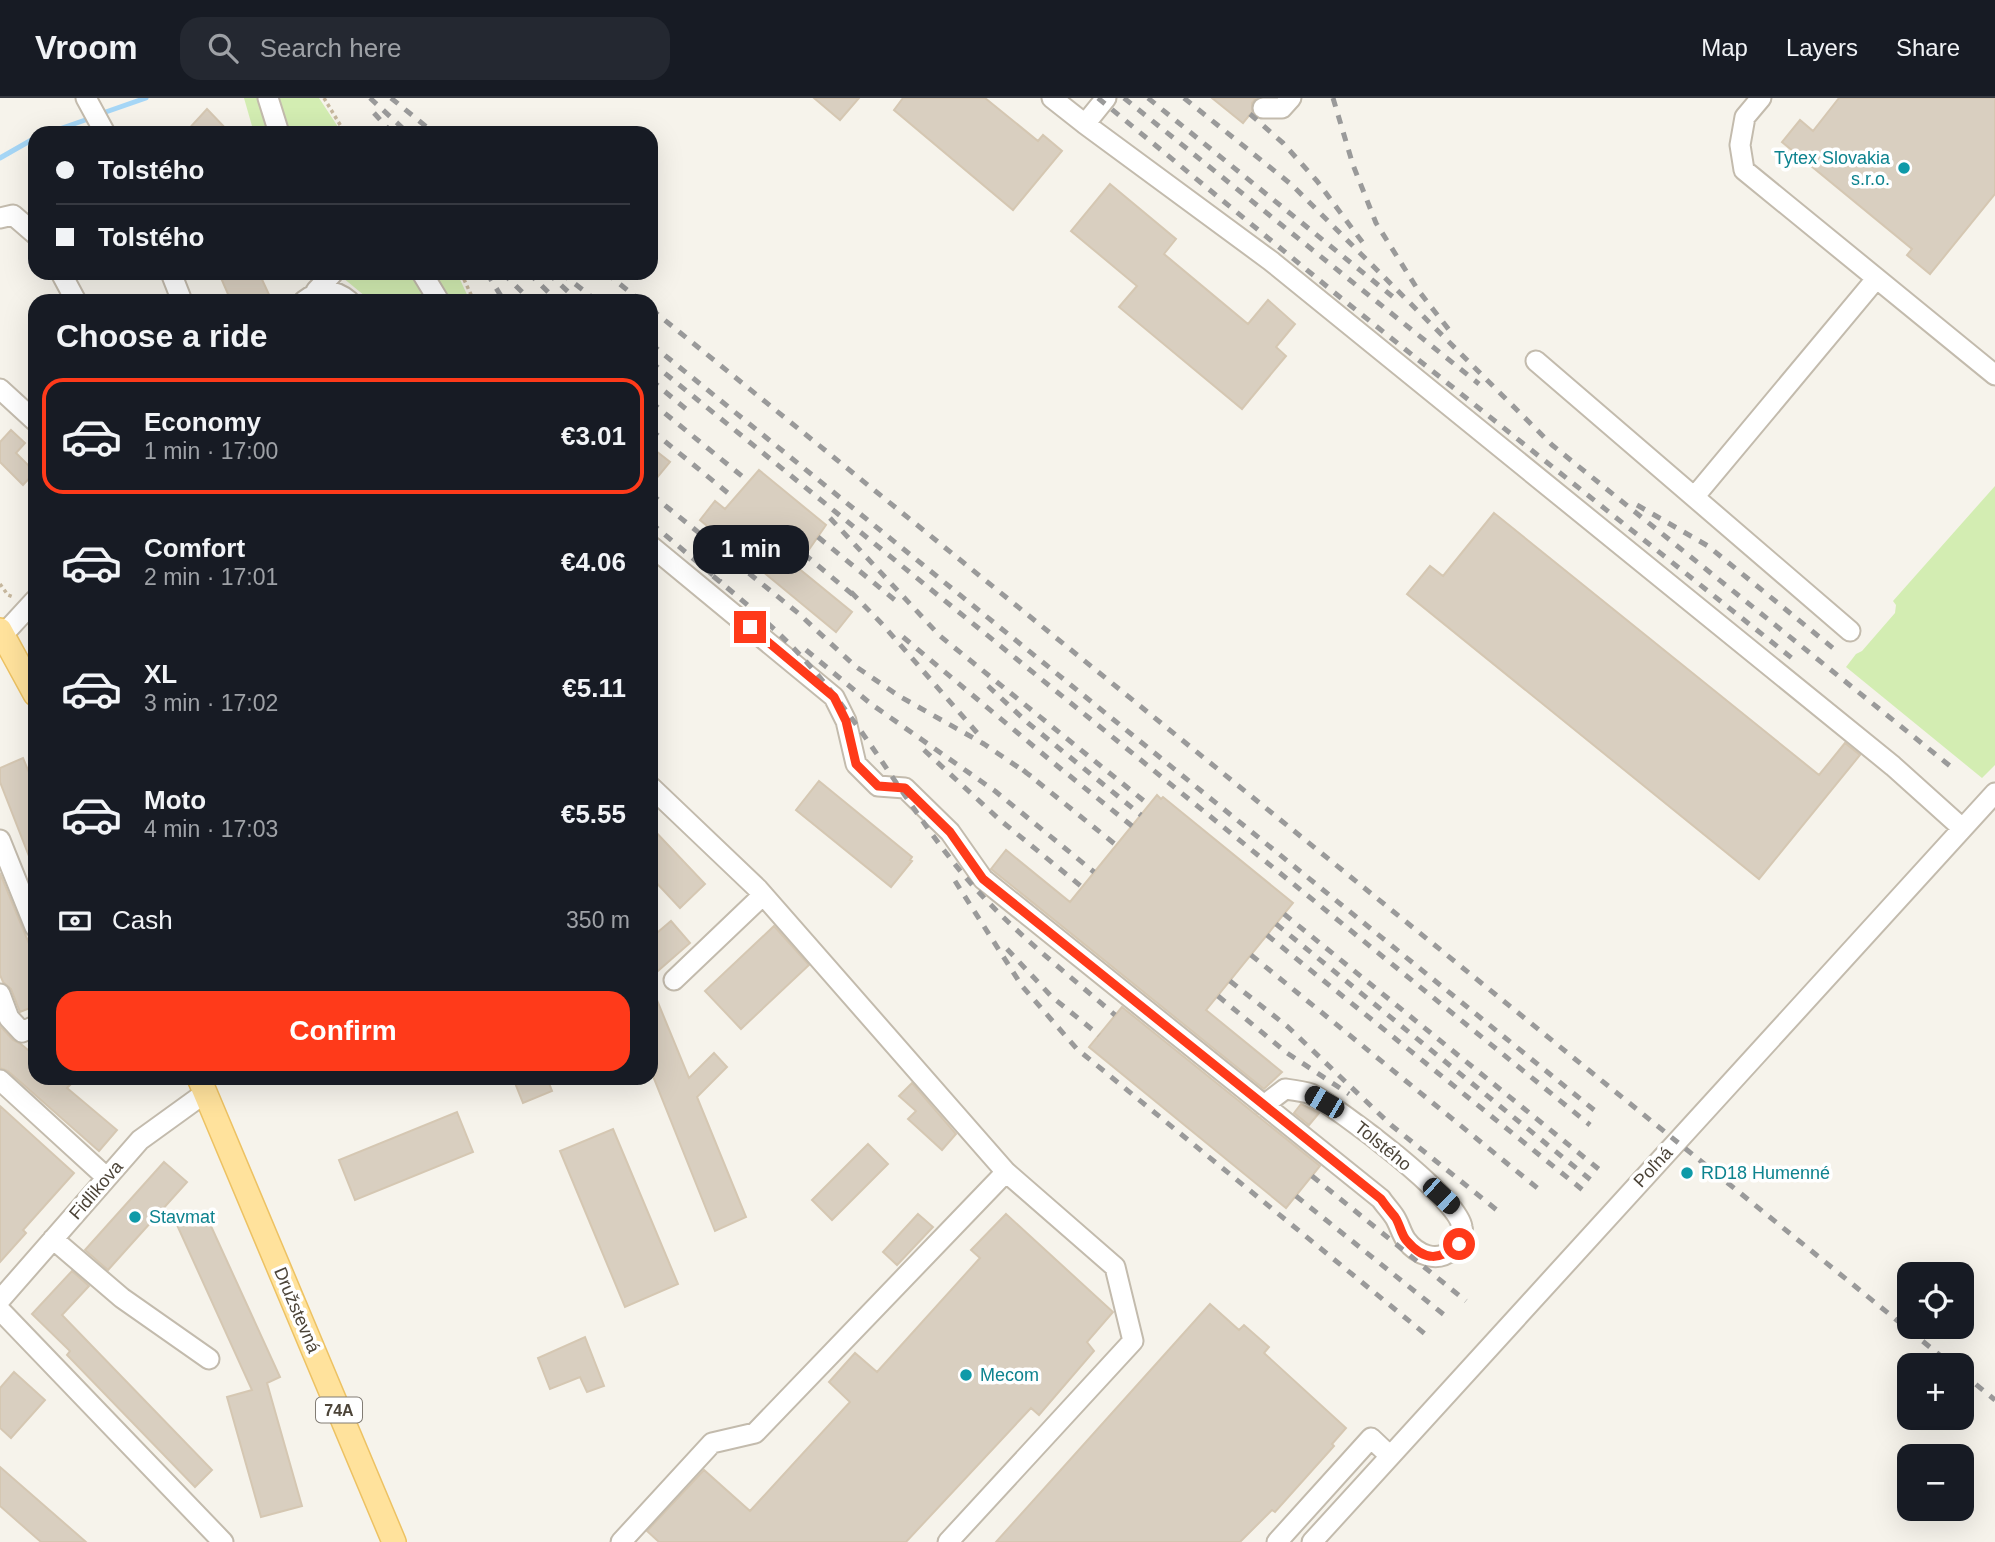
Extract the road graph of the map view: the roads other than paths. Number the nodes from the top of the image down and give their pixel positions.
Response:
1 (268, 98) edge
2 (1052, 98) edge
3 (1106, 98) edge
4 (1291, 98) edge
5 (1761, 98) edge
6 (87, 99) edge
7 (1264, 108) dead end
8 (1085, 124) junction
9 (101, 126) edge
10 (277, 126) edge
11 (0, 218) edge
12 (28, 228) edge
13 (1876, 279) junction
14 (327, 280) edge
15 (312, 294) edge
16 (1536, 361) dead end
17 (1995, 375) edge
18 (0, 389) edge
19 (28, 415) edge
20 (1695, 496) junction
21 (658, 552) edge
22 (28, 607) edge
23 (1850, 631) dead end
24 (1, 634) edge
25 (28, 682) edge
26 (1995, 793) edge
27 (658, 794) edge
28 (1962, 828) junction
29 (0, 840) edge
30 (763, 895) junction
31 (28, 910) edge
32 (674, 980) dead end
33 (0, 994) edge
34 (28, 1029) edge
35 (0, 1080) edge
36 (202, 1086) edge
37 (1264, 1105) junction
38 (1006, 1172) junction
39 (106, 1177) junction
40 (53, 1239) junction
41 (0, 1300) edge
42 (0, 1310) edge
43 (209, 1359) dead end
44 (1390, 1456) junction
45 (223, 1542) edge
46 (394, 1542) edge
47 (621, 1542) edge
48 (947, 1542) edge
49 (1277, 1542) edge
50 (1312, 1542) edge

1 - 10 street
2 - 8 street
3 - 8 street
4 - 7 street
5 - 13 street
6 - 9 street
8 - 28 street
11 - 12 street
13 - 17 street
13 - 20 street
14 - 15 street
16 - 20 street
18 - 19 street
20 - 23 street
21 - 37 street, Tolstého
22 - 24 street
24 - 25 main road
26 - 28 street, Poľná
27 - 30 street
28 - 44 street, Poľná
29 - 31 street
30 - 32 street
30 - 38 street
33 - 34 street
35 - 39 street
36 - 39 street, Fidlikova
36 - 46 main road, Družstevná / 74A
37 - 37 street, Tolstého
38 - 47 street
38 - 48 street
39 - 40 street, Fidlikova
40 - 41 street, Fidlikova
40 - 43 street
42 - 45 street
44 - 49 street
44 - 50 street, Poľná

